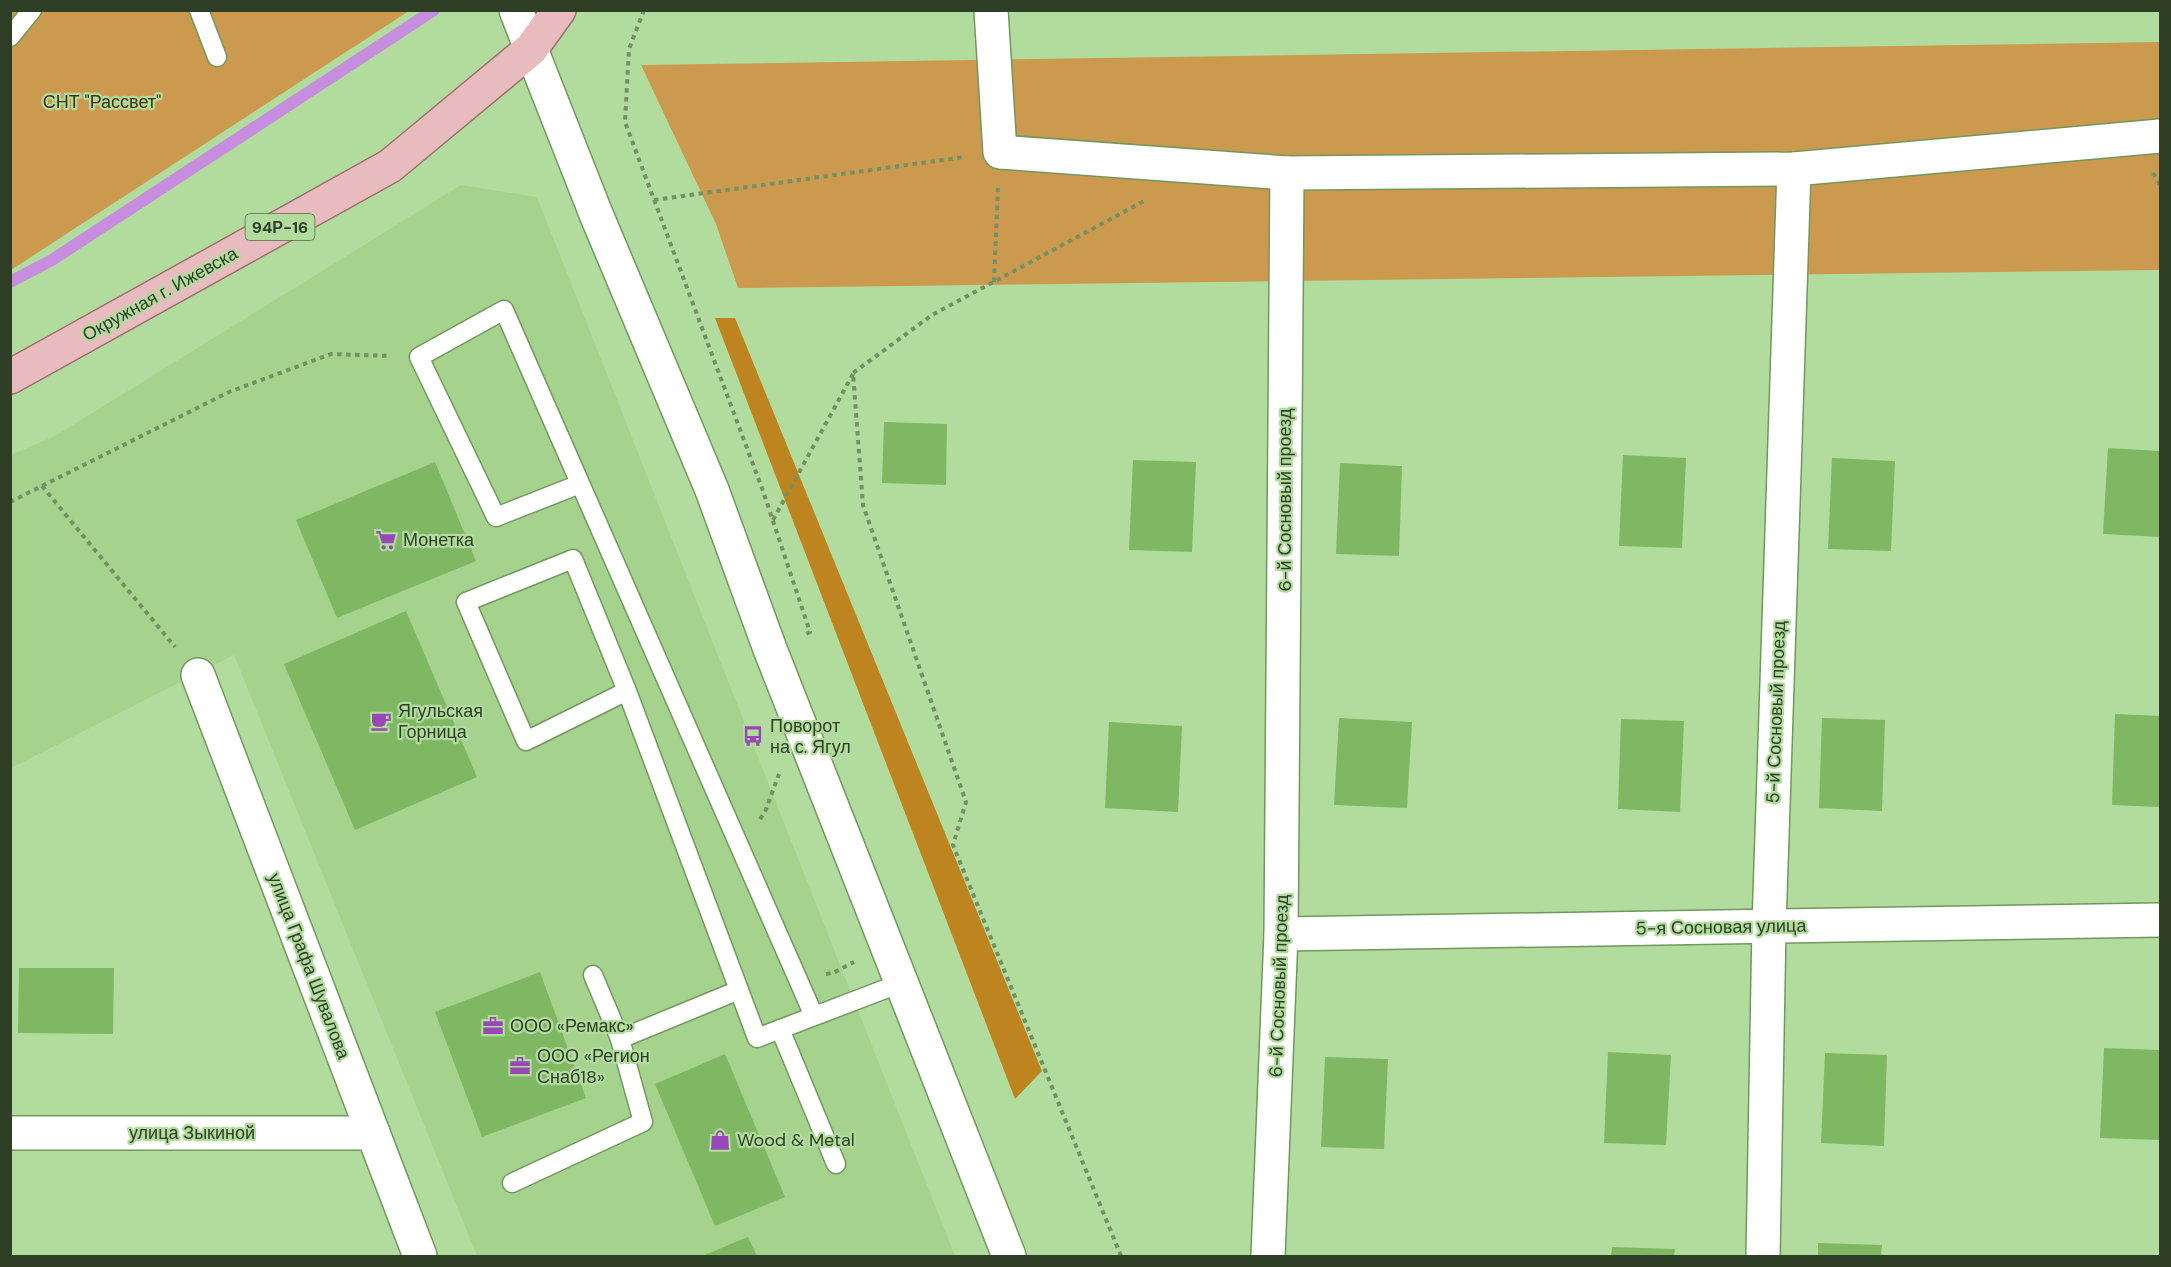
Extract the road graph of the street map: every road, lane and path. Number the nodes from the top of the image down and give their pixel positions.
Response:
1 (32, 10) edge
2 (199, 10) edge
3 (516, 10) edge
4 (560, 10) edge
5 (991, 10) edge
6 (10, 38) edge
7 (531, 49) junction
8 (217, 57) dead end
9 (2160, 136) edge
10 (1000, 152) junction
11 (1794, 169) junction
12 (1287, 173) junction
13 (1156, 195) dead end
14 (654, 200) dead end
15 (994, 282) junction
16 (419, 357) junction
17 (853, 373) junction
18 (10, 377) edge
19 (580, 484) junction
20 (42, 486) junction
21 (10, 502) edge
22 (772, 520) dead end
23 (198, 675) joint
24 (627, 691) junction
25 (781, 767) dead end
26 (740, 846) junction
27 (2160, 920) edge
28 (1769, 926) junction
29 (1281, 934) junction
30 (593, 975) dead end
31 (901, 983) junction
32 (739, 990) junction
33 (814, 1016) junction
34 (780, 1029) junction
35 (620, 1039) junction
36 (10, 1133) edge
37 (373, 1133) junction
38 (836, 1164) dead end
39 (512, 1183) dead end
40 (420, 1257) edge
41 (1010, 1257) edge
42 (1121, 1257) edge
43 (1268, 1257) edge
44 (1763, 1257) edge

1 - 6 lane
2 - 8 lane
3 - 7 street
4 - 7 main road, Окружная г. Ижевска / 94Р-16
5 - 10 street
7 - 18 main road, Окружная г. Ижевска / 94Р-16
7 - 31 street
9 - 11 street
10 - 12 street
10 - 14 path
10 - 15 path
11 - 12 street
11 - 28 street, 5-й Сосновый проезд
12 - 29 street, 6-й Сосновый проезд
13 - 15 path
15 - 17 path
16 - 19 lane
16 - 19 lane
16 - 20 path
17 - 22 path
17 - 42 path
19 - 26 lane
20 - 21 path
20 - 23 path
23 - 37 street, улица Графа Шувалова
24 - 24 lane
24 - 32 lane
25 - 26 path
26 - 33 lane
27 - 28 street, 5-я Сосновая улица
28 - 29 street, 5-я Сосновая улица
28 - 44 street, 5-й Сосновый проезд
29 - 43 street, 6-й Сосновый проезд
30 - 35 lane
31 - 33 lane
31 - 41 street
32 - 34 lane
32 - 35 lane
33 - 34 lane
34 - 38 lane
35 - 39 lane
36 - 37 street, улица Зыкиной
37 - 40 street, улица Графа Шувалова

